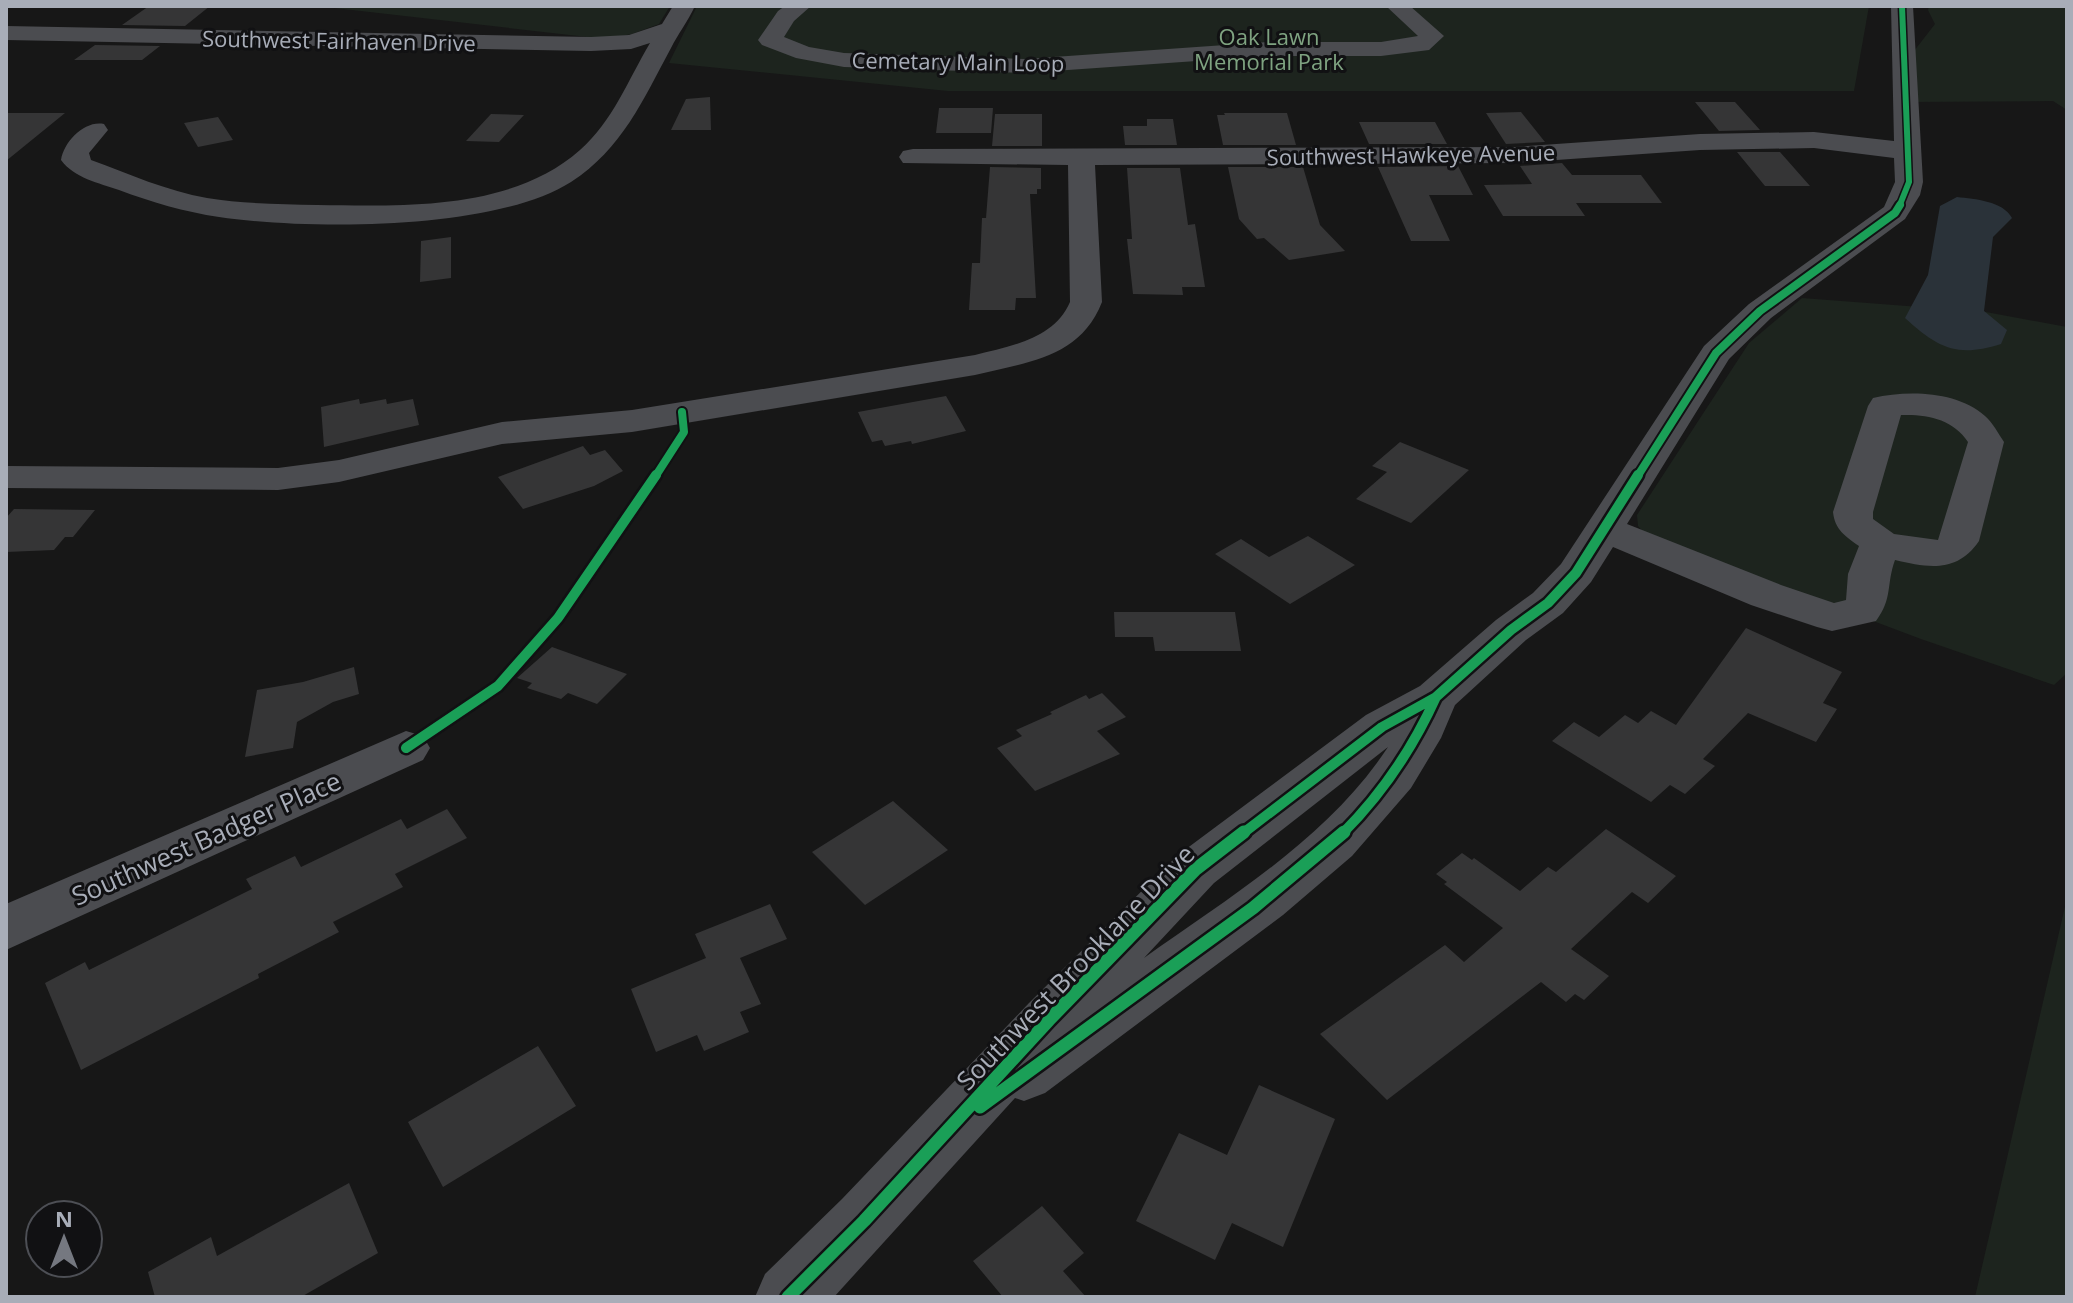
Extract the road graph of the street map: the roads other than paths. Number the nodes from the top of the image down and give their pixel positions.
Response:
1 (800, 6) edge
2 (1397, 6) edge
3 (1902, 6) edge
4 (677, 17) edge
5 (6, 33) edge
6 (95, 130) dead end
7 (1908, 151) junction
8 (1081, 155) junction
9 (913, 157) dead end
10 (6, 477) edge
11 (1604, 529) junction
12 (1880, 543) dead end
13 (406, 748) dead end
14 (6, 928) edge
15 (788, 1297) edge

1 - 2 street, Cemetary Main Loop
3 - 7 street, Southwest Brooklane Drive
4 - 5 street, Southwest Fairhaven Drive
4 - 6 street
7 - 8 street, Southwest Hawkeye Avenue
7 - 11 street, Southwest Brooklane Drive
8 - 9 street, Southwest Hawkeye Avenue
8 - 10 street
11 - 12 street
11 - 15 street, Southwest Brooklane Drive
13 - 14 street, Southwest Badger Place

